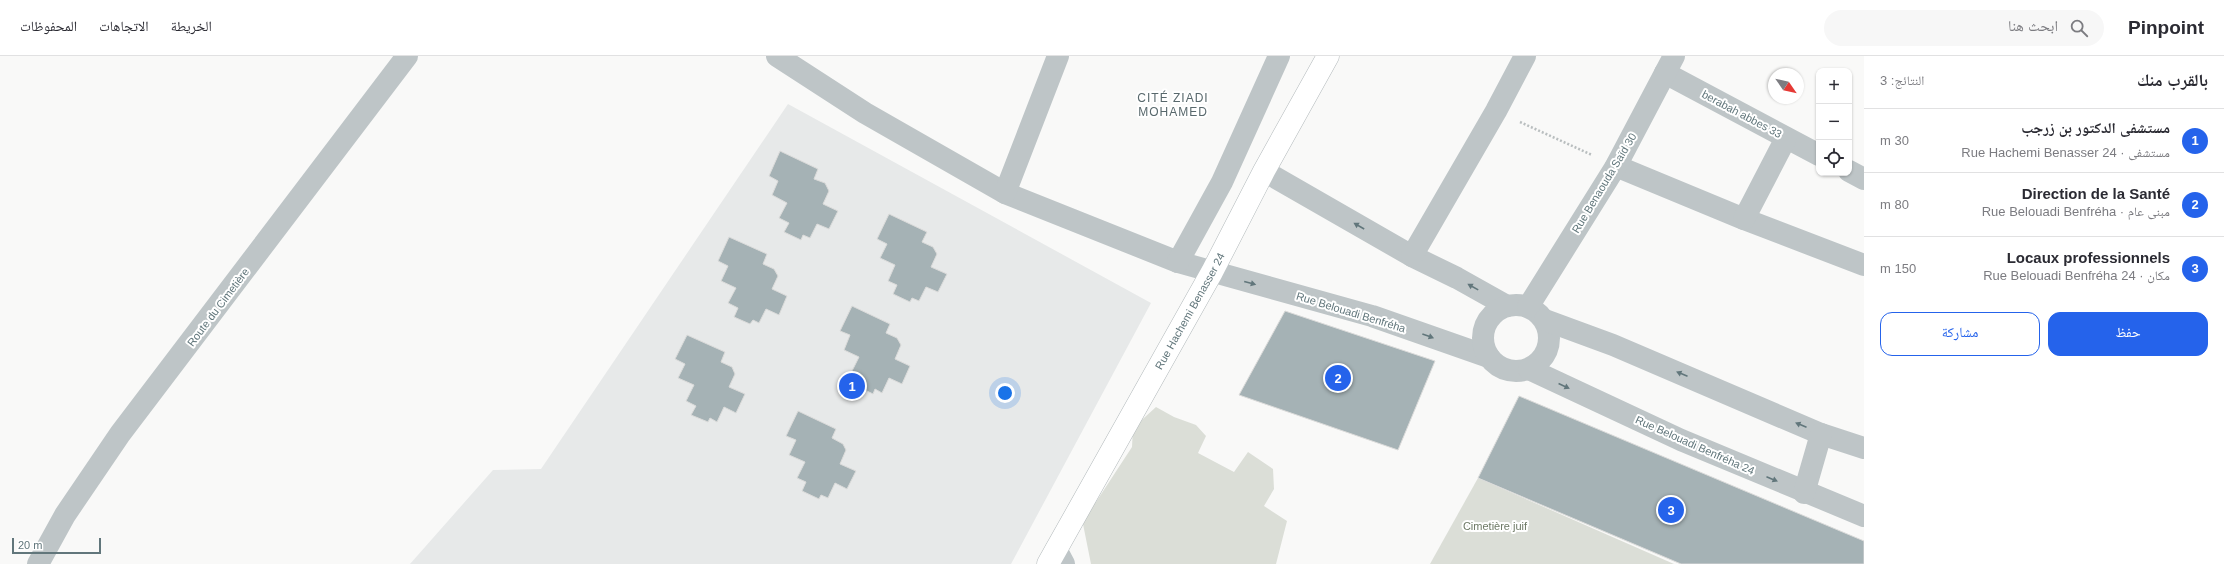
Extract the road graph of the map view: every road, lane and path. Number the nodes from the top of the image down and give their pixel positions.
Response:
1 (407, 56) edge
2 (777, 56) edge
3 (1058, 56) edge
4 (1279, 56) edge
5 (1328, 56) edge
6 (1525, 56) edge
7 (1670, 65) edge
8 (1496, 111) junction
9 (1786, 138) junction
10 (1816, 153) edge
11 (1616, 166) junction
12 (1264, 171) junction
13 (1852, 173) edge
14 (1864, 179) edge
15 (1005, 194) junction
16 (1744, 220) junction
17 (1412, 256) junction
18 (1178, 262) junction
19 (1864, 265) edge
20 (1212, 272) junction
21 (1518, 306) junction
22 (1545, 320) junction
23 (1489, 357) junction
24 (1529, 369) junction
25 (1821, 434) junction
26 (1864, 448) edge
27 (1804, 493) junction
28 (1864, 516) edge
29 (1056, 559) edge
30 (38, 564) edge

1 - 30 street, Route du Cimetière
2 - 15 street, Rue Belouadi Benfréha
3 - 15 street
4 - 18 street
5 - 12 main road, Rue Hachemi Benasser 24
6 - 8 street
7 - 9 street, berabah abbes 33
7 - 11 street, Rue Benaouda Saïd 30
8 - 11 path
8 - 17 street
9 - 10 street, berabah abbes 33
9 - 16 street
11 - 16 street
11 - 21 street, Rue Benaouda Saïd 30
17 -> 12 street
12 - 20 main road, Rue Hachemi Benasser 24
13 - 14 street
15 - 18 street, Rue Belouadi Benfréha
16 - 19 street
21 -> 17 street
18 - 20 street, Rue Belouadi Benfréha
20 -> 23 street, Rue Belouadi Benfréha
20 - 29 main road, Rue Hachemi Benasser 24
21 - 22 street
21 - 23 street
22 - 24 street
25 -> 22 street
23 - 24 street
24 -> 27 street, Rue Belouadi Benfréha 24
25 - 26 street
25 - 27 street
27 - 28 street, Rue Belouadi Benfréha 24

